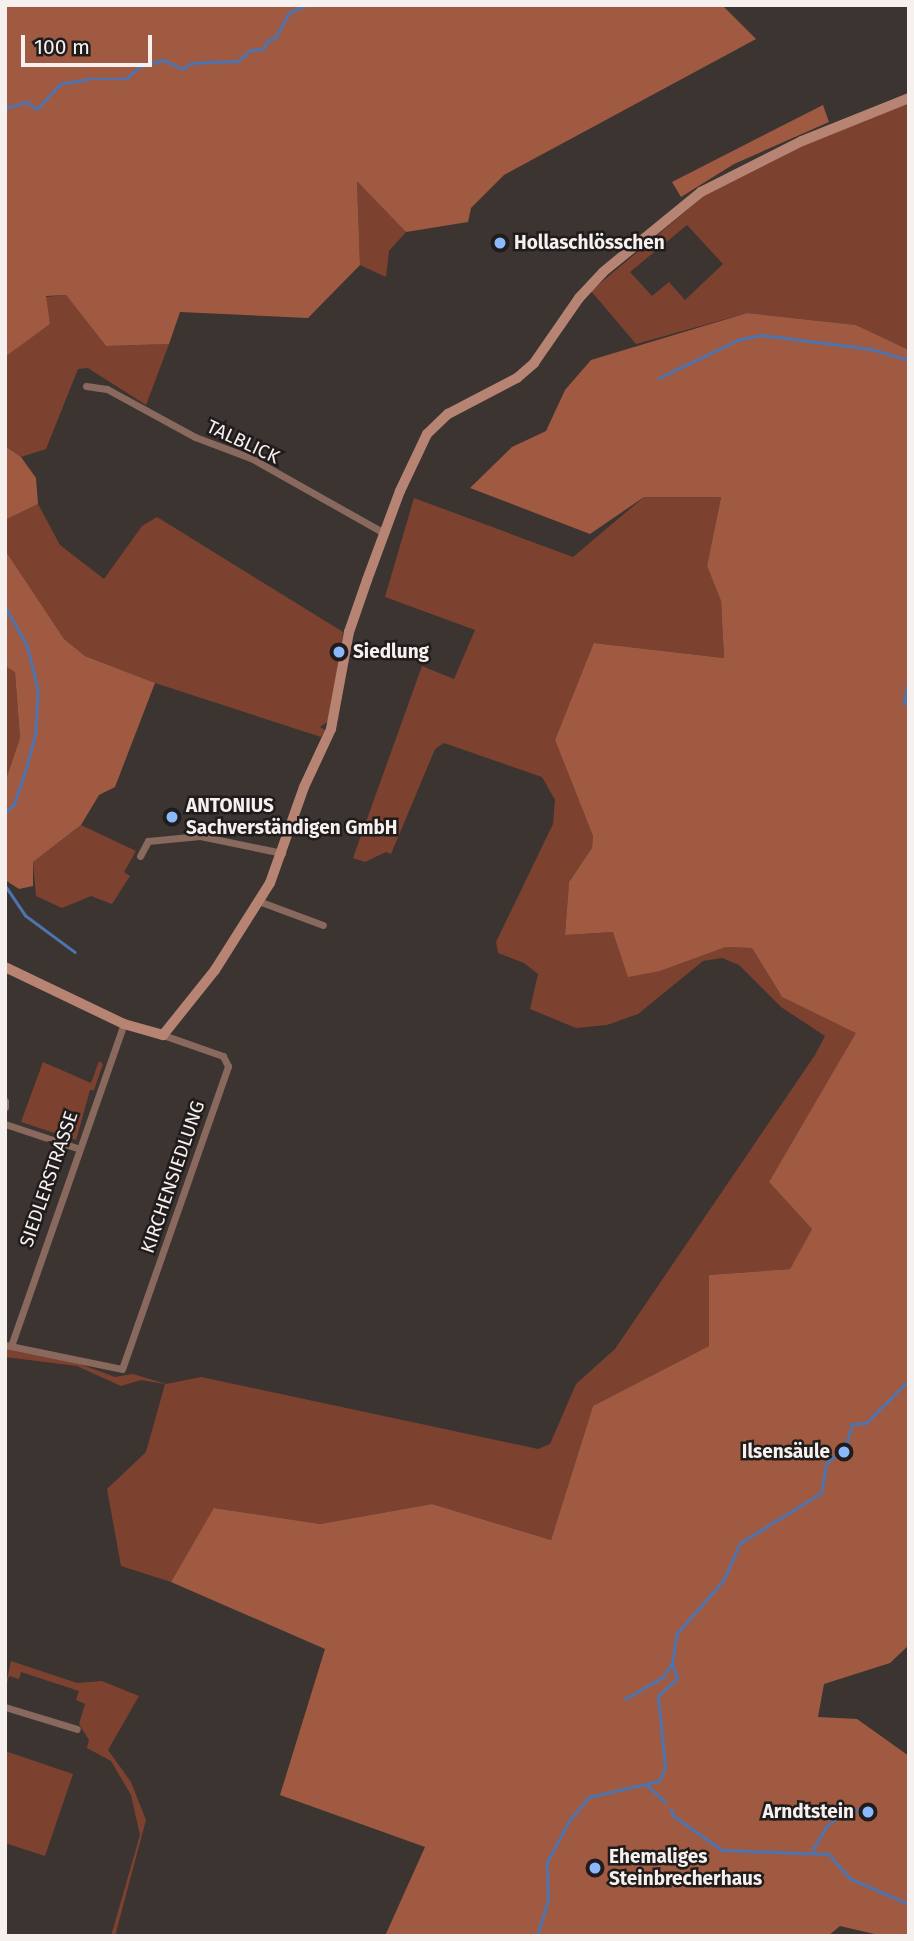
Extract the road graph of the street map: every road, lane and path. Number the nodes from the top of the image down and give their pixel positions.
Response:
1 (909, 98) edge
2 (86, 386) dead end
3 (384, 533) junction
4 (282, 853) junction
5 (140, 856) dead end
6 (261, 902) junction
7 (323, 926) dead end
8 (5, 967) edge
9 (124, 1024) junction
10 (163, 1035) junction
11 (5, 1124) edge
12 (77, 1148) junction
13 (8, 1346) edge
14 (5, 1707) edge
15 (77, 1729) dead end

1 - 3 street
2 - 3 street, TALBLICK
3 - 4 street
4 - 5 street
4 - 6 street
6 - 7 street
6 - 10 street
8 - 9 street
9 - 10 street
9 - 12 street, SIEDLERSTRASSE
10 - 13 street, KIRCHENSIEDLUNG
11 - 12 street
12 - 13 street, SIEDLERSTRASSE
14 - 15 street

